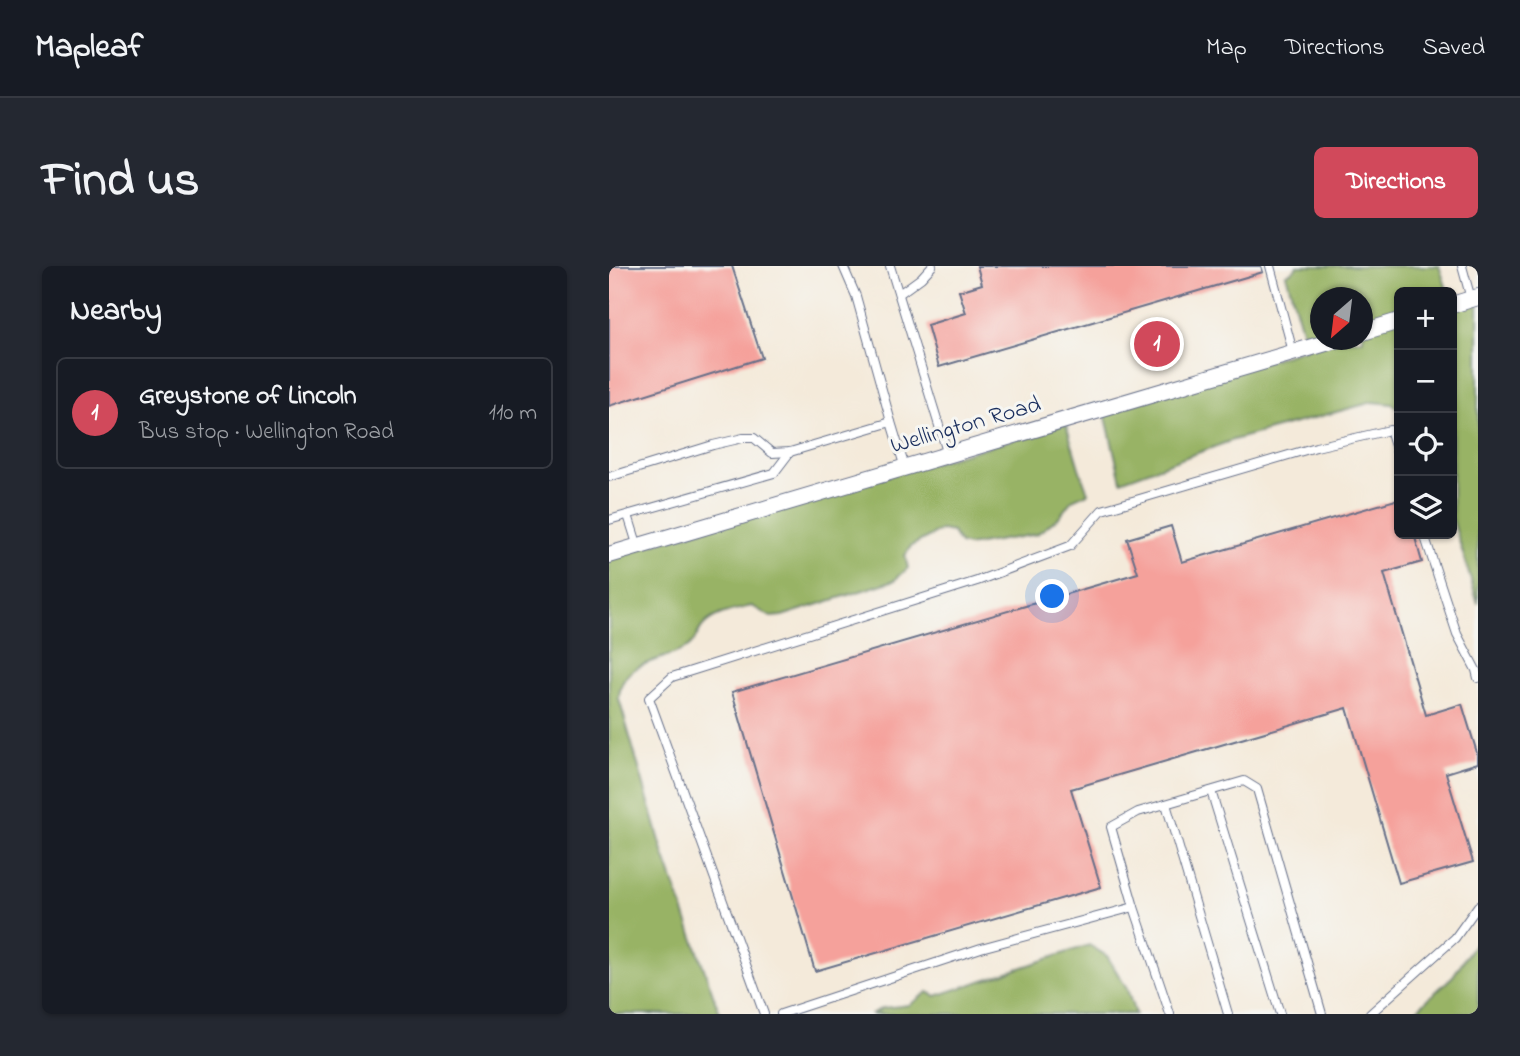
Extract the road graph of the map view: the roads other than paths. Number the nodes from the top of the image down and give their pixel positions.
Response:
1 (843, 266) edge
2 (890, 266) edge
3 (932, 266) edge
4 (1270, 266) edge
5 (1462, 266) edge
6 (899, 294) junction
7 (1474, 298) edge
8 (1457, 303) edge
9 (1394, 323) edge
10 (1373, 329) edge
11 (1310, 347) edge
12 (1293, 352) junction
13 (891, 422) junction
14 (1394, 443) edge
15 (790, 452) junction
16 (948, 455) junction
17 (905, 468) junction
18 (609, 477) edge
19 (628, 515) junction
20 (609, 520) edge
21 (1426, 539) edge
22 (638, 547) junction
23 (609, 555) edge
24 (1478, 678) edge
25 (1211, 791) junction
26 (1166, 804) junction
27 (1478, 906) edge
28 (1134, 908) junction
29 (764, 1014) edge
30 (781, 1014) edge
31 (1170, 1014) edge
32 (1228, 1014) edge
33 (1280, 1014) edge
34 (1322, 1014) edge
35 (1370, 1014) edge

1 - 13 lane
2 - 6 lane
3 - 6 lane
4 - 12 lane
5 - 7 lane
6 - 16 lane
7 - 8 street
9 - 10 street
11 - 12 street, Wellington Road
12 - 16 street, Wellington Road
13 - 15 lane
13 - 17 lane
14 - 29 lane
15 - 18 lane
15 - 19 lane
16 - 17 street, Wellington Road
17 - 22 street, Wellington Road
19 - 20 lane
19 - 22 lane
21 - 24 lane
22 - 23 street, Wellington Road
25 - 26 lane
25 - 33 lane
25 - 34 lane
26 - 28 lane
26 - 32 lane
27 - 35 lane
28 - 30 lane
28 - 31 lane

